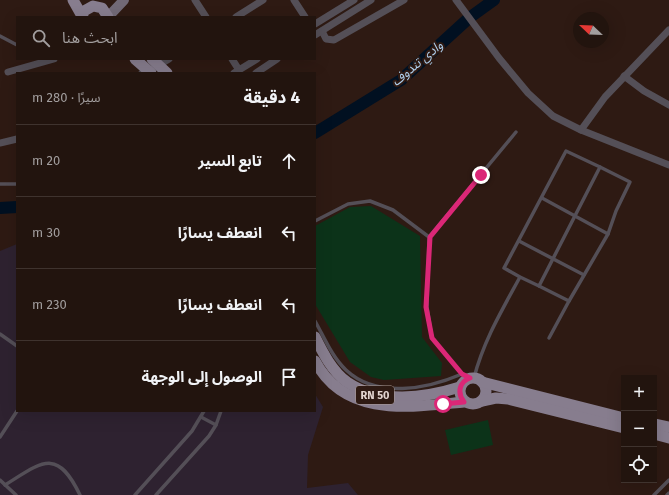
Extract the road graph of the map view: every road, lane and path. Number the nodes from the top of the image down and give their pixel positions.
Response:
1 (73, 0) edge
2 (123, 0) edge
3 (195, 0) edge
4 (263, 0) edge
5 (294, 0) edge
6 (371, 0) edge
7 (404, 0) edge
8 (456, 0) edge
9 (349, 1) edge
10 (100, 10) edge
11 (352, 12) junction
12 (82, 16) edge
13 (205, 16) edge
14 (241, 16) edge
15 (304, 16) edge
16 (316, 23) edge
17 (669, 30) edge
18 (322, 31) junction
19 (316, 34) edge
20 (0, 36) edge
21 (16, 44) edge
22 (50, 60) edge
23 (136, 60) edge
24 (232, 60) edge
25 (255, 60) edge
26 (276, 60) edge
27 (162, 64) edge
28 (8, 72) dead end
29 (147, 72) edge
30 (237, 72) edge
31 (258, 72) edge
32 (624, 76) junction
33 (669, 104) edge
34 (581, 130) junction
35 (516, 132) dead end
36 (16, 139) edge
37 (0, 143) edge
38 (669, 165) edge
39 (600, 167) junction
40 (0, 184) edge
41 (16, 184) edge
42 (542, 198) junction
43 (575, 216) junction
44 (316, 220) edge
45 (608, 234) junction
46 (430, 237) junction
47 (519, 241) junction
48 (553, 258) junction
49 (584, 275) junction
50 (520, 277) junction
51 (539, 286) junction
52 (569, 301) junction
53 (316, 323) edge
54 (0, 334) edge
55 (549, 338) dead end
56 (316, 339) edge
57 (16, 345) edge
58 (316, 362) edge
59 (472, 378) junction
60 (460, 387) junction
61 (482, 401) junction
62 (464, 402) junction
63 (16, 412) edge
64 (204, 412) edge
65 (221, 412) edge
66 (621, 417) edge
67 (202, 418) junction
68 (216, 425) junction
69 (657, 425) edge
70 (621, 427) edge
71 (669, 427) edge
72 (657, 435) edge
73 (0, 437) edge
74 (669, 438) edge
75 (0, 480) edge
76 (669, 480) edge
77 (5, 484) junction
78 (16, 495) edge
79 (80, 495) edge
80 (135, 495) edge
81 (156, 495) edge
82 (654, 495) edge

1 - 12 main road
2 - 10 main road
3 - 13 street
4 - 14 street
5 - 15 street
6 - 11 street
7 - 18 street
8 - 34 street
9 - 11 street
9 - 16 street
10 - 12 main road
11 - 18 street
17 - 32 street
18 - 19 street
20 - 21 lane
22 - 28 street
23 - 29 main road
24 - 30 street
25 - 30 street
26 - 31 street
27 - 29 street
32 - 33 street
32 - 34 street
34 - 38 street
35 - 46 lane
36 - 37 street
39 - 42 lane
39 - 43 lane
39 - 45 lane
40 - 41 lane
42 - 43 lane
42 - 47 lane
43 - 45 lane
43 - 48 lane
44 - 46 lane
45 - 49 lane
46 - 59 lane
47 - 48 lane
47 - 50 lane
48 - 49 lane
48 - 51 lane
49 - 52 lane
50 - 51 lane
50 - 59 lane
51 - 52 lane
52 - 55 lane
53 - 59 lane
54 - 57 lane
56 - 60 main road, RN 50
58 - 62 main road, RN 50
59 - 60 main road
59 - 61 main road
59 - 66 main road
60 - 62 main road
61 - 62 main road
61 - 70 main road
63 - 73 lane
64 - 67 lane
65 - 68 lane
67 - 68 lane
67 - 80 lane
68 - 81 lane
69 - 71 main road
72 - 74 main road
75 - 77 lane
76 - 82 lane
77 - 78 lane
77 - 79 lane

